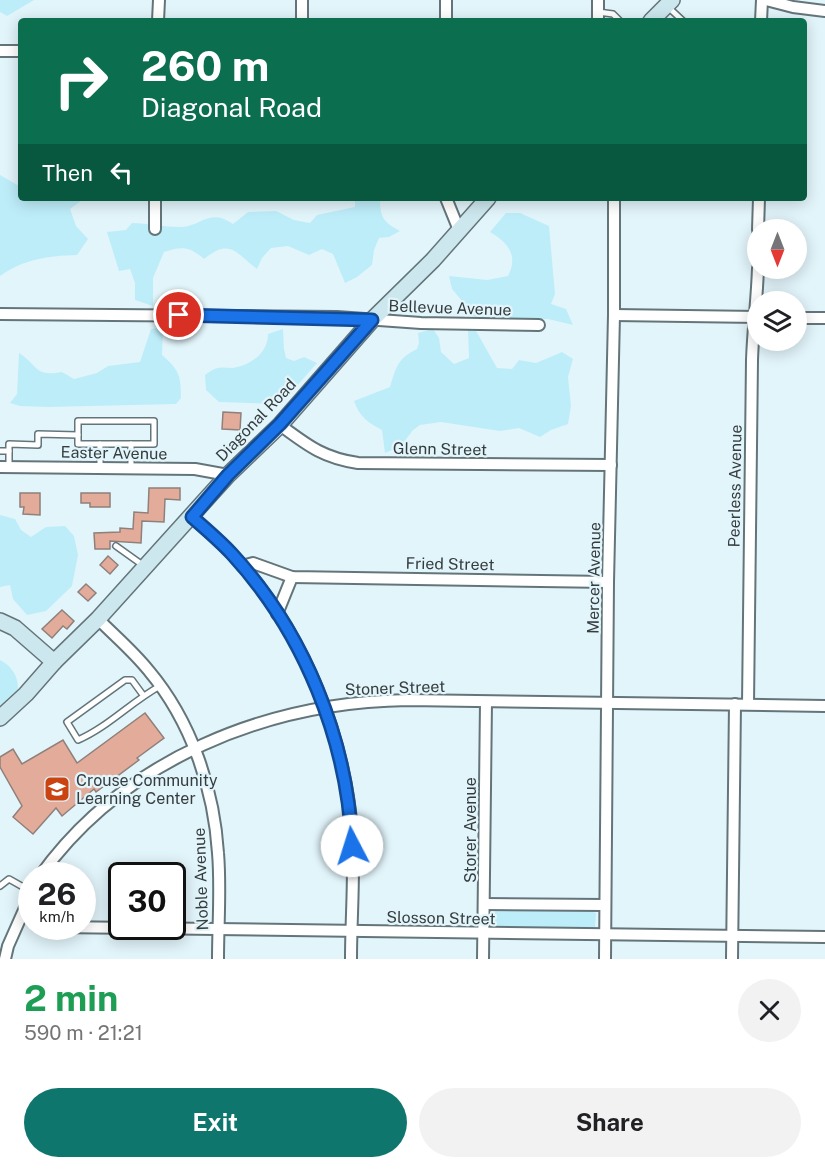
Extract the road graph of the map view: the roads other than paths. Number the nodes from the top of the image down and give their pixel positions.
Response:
1 (159, 0) edge
2 (302, 0) edge
3 (446, 0) edge
4 (598, 0) edge
5 (764, 0) edge
6 (669, 3) edge
7 (825, 11) edge
8 (598, 17) edge
9 (158, 18) edge
10 (302, 18) edge
11 (446, 18) edge
12 (617, 18) edge
13 (654, 18) edge
14 (681, 18) edge
15 (761, 18) edge
16 (0, 51) edge
17 (18, 51) edge
18 (155, 201) edge
19 (447, 201) edge
20 (485, 201) edge
21 (614, 201) edge
22 (759, 201) edge
23 (758, 219) edge
24 (155, 229) dead end
25 (459, 230) junction
26 (0, 314) edge
27 (614, 315) junction
28 (747, 317) edge
29 (807, 318) edge
30 (825, 318) edge
31 (372, 320) junction
32 (538, 325) dead end
33 (754, 351) edge
34 (280, 424) junction
35 (78, 435) junction
36 (100, 444) junction
37 (131, 444) junction
38 (0, 451) edge
39 (9, 451) junction
40 (611, 465) junction
41 (4, 467) edge
42 (100, 468) junction
43 (131, 468) junction
44 (228, 475) junction
45 (192, 517) junction
46 (116, 546) dead end
47 (242, 566) junction
48 (146, 567) junction
49 (292, 577) junction
50 (608, 582) junction
51 (277, 614) junction
52 (98, 619) junction
53 (0, 621) edge
54 (54, 662) junction
55 (160, 686) junction
56 (143, 695) junction
57 (486, 702) junction
58 (606, 703) junction
59 (735, 704) junction
60 (748, 704) junction
61 (825, 706) edge
62 (324, 707) junction
63 (0, 718) edge
64 (194, 748) junction
65 (51, 862) edge
66 (18, 884) edge
67 (0, 886) edge
68 (484, 904) junction
69 (604, 905) junction
70 (96, 928) edge
71 (18, 929) edge
72 (218, 930) junction
73 (351, 932) junction
74 (483, 934) junction
75 (605, 935) junction
76 (732, 936) junction
77 (825, 937) edge
78 (4, 951) edge
79 (218, 959) edge
80 (351, 959) edge
81 (483, 959) edge
82 (604, 959) edge
83 (732, 959) edge

1 - 9 street
2 - 10 street
3 - 11 street
4 - 8 street
5 - 7 street
5 - 15 street
6 - 13 street
6 - 14 lane
8 - 12 lane
16 - 17 street
18 - 24 street
19 - 25 street
20 - 25 street, Diagonal Road
21 - 27 street, Mercer Avenue
22 - 23 street
25 - 31 street, Diagonal Road
26 - 31 street, Bellevue Avenue
27 - 28 street
27 - 40 street, Mercer Avenue
29 - 30 street
31 - 32 street, Bellevue Avenue
31 - 34 street, Diagonal Road
33 - 60 street, Peerless Avenue
34 - 40 street, Glenn Street
34 - 44 street, Diagonal Road
35 - 36 lane
35 - 37 lane
35 - 39 lane
36 - 37 lane
36 - 42 lane
37 - 43 lane
38 - 39 lane
39 - 41 lane
40 - 50 street, Mercer Avenue
41 - 42 street, Easter Avenue
42 - 43 street, Easter Avenue
43 - 44 street, Easter Avenue
44 - 45 street, Diagonal Road
45 - 47 street
45 - 48 street, Diagonal Road
46 - 48 lane
47 - 49 street, Fried Street
47 - 51 street
48 - 52 street, Diagonal Road
49 - 50 street, Fried Street
49 - 51 street
50 - 58 street, Mercer Avenue
51 - 62 street
52 - 54 street, Diagonal Road
52 - 55 street, Noble Avenue
53 - 54 street
54 - 63 street, Diagonal Road
55 - 56 lane
55 - 64 street, Noble Avenue
56 - 56 lane
57 - 58 street, Stoner Street
57 - 62 street, Stoner Street
57 - 68 street, Storer Avenue
58 - 59 street, Stoner Street
58 - 69 street, Mercer Avenue
59 - 60 street, Stoner Street
59 - 76 street
60 - 61 street
62 - 64 street, Stoner Street
62 - 73 street
64 - 65 street, Stoner Street
64 - 72 street, Noble Avenue
66 - 67 lane
68 - 69 street
68 - 74 street, Storer Avenue
69 - 75 street, Mercer Avenue
70 - 72 street, Slosson Street
71 - 78 street
72 - 73 street, Slosson Street
72 - 79 street, Noble Avenue
73 - 74 street, Slosson Street
73 - 80 street
74 - 75 street, Slosson Street
74 - 81 street, Storer Avenue
75 - 76 street, Slosson Street
75 - 82 street, Mercer Avenue
76 - 77 street, Slosson Street
76 - 83 street

